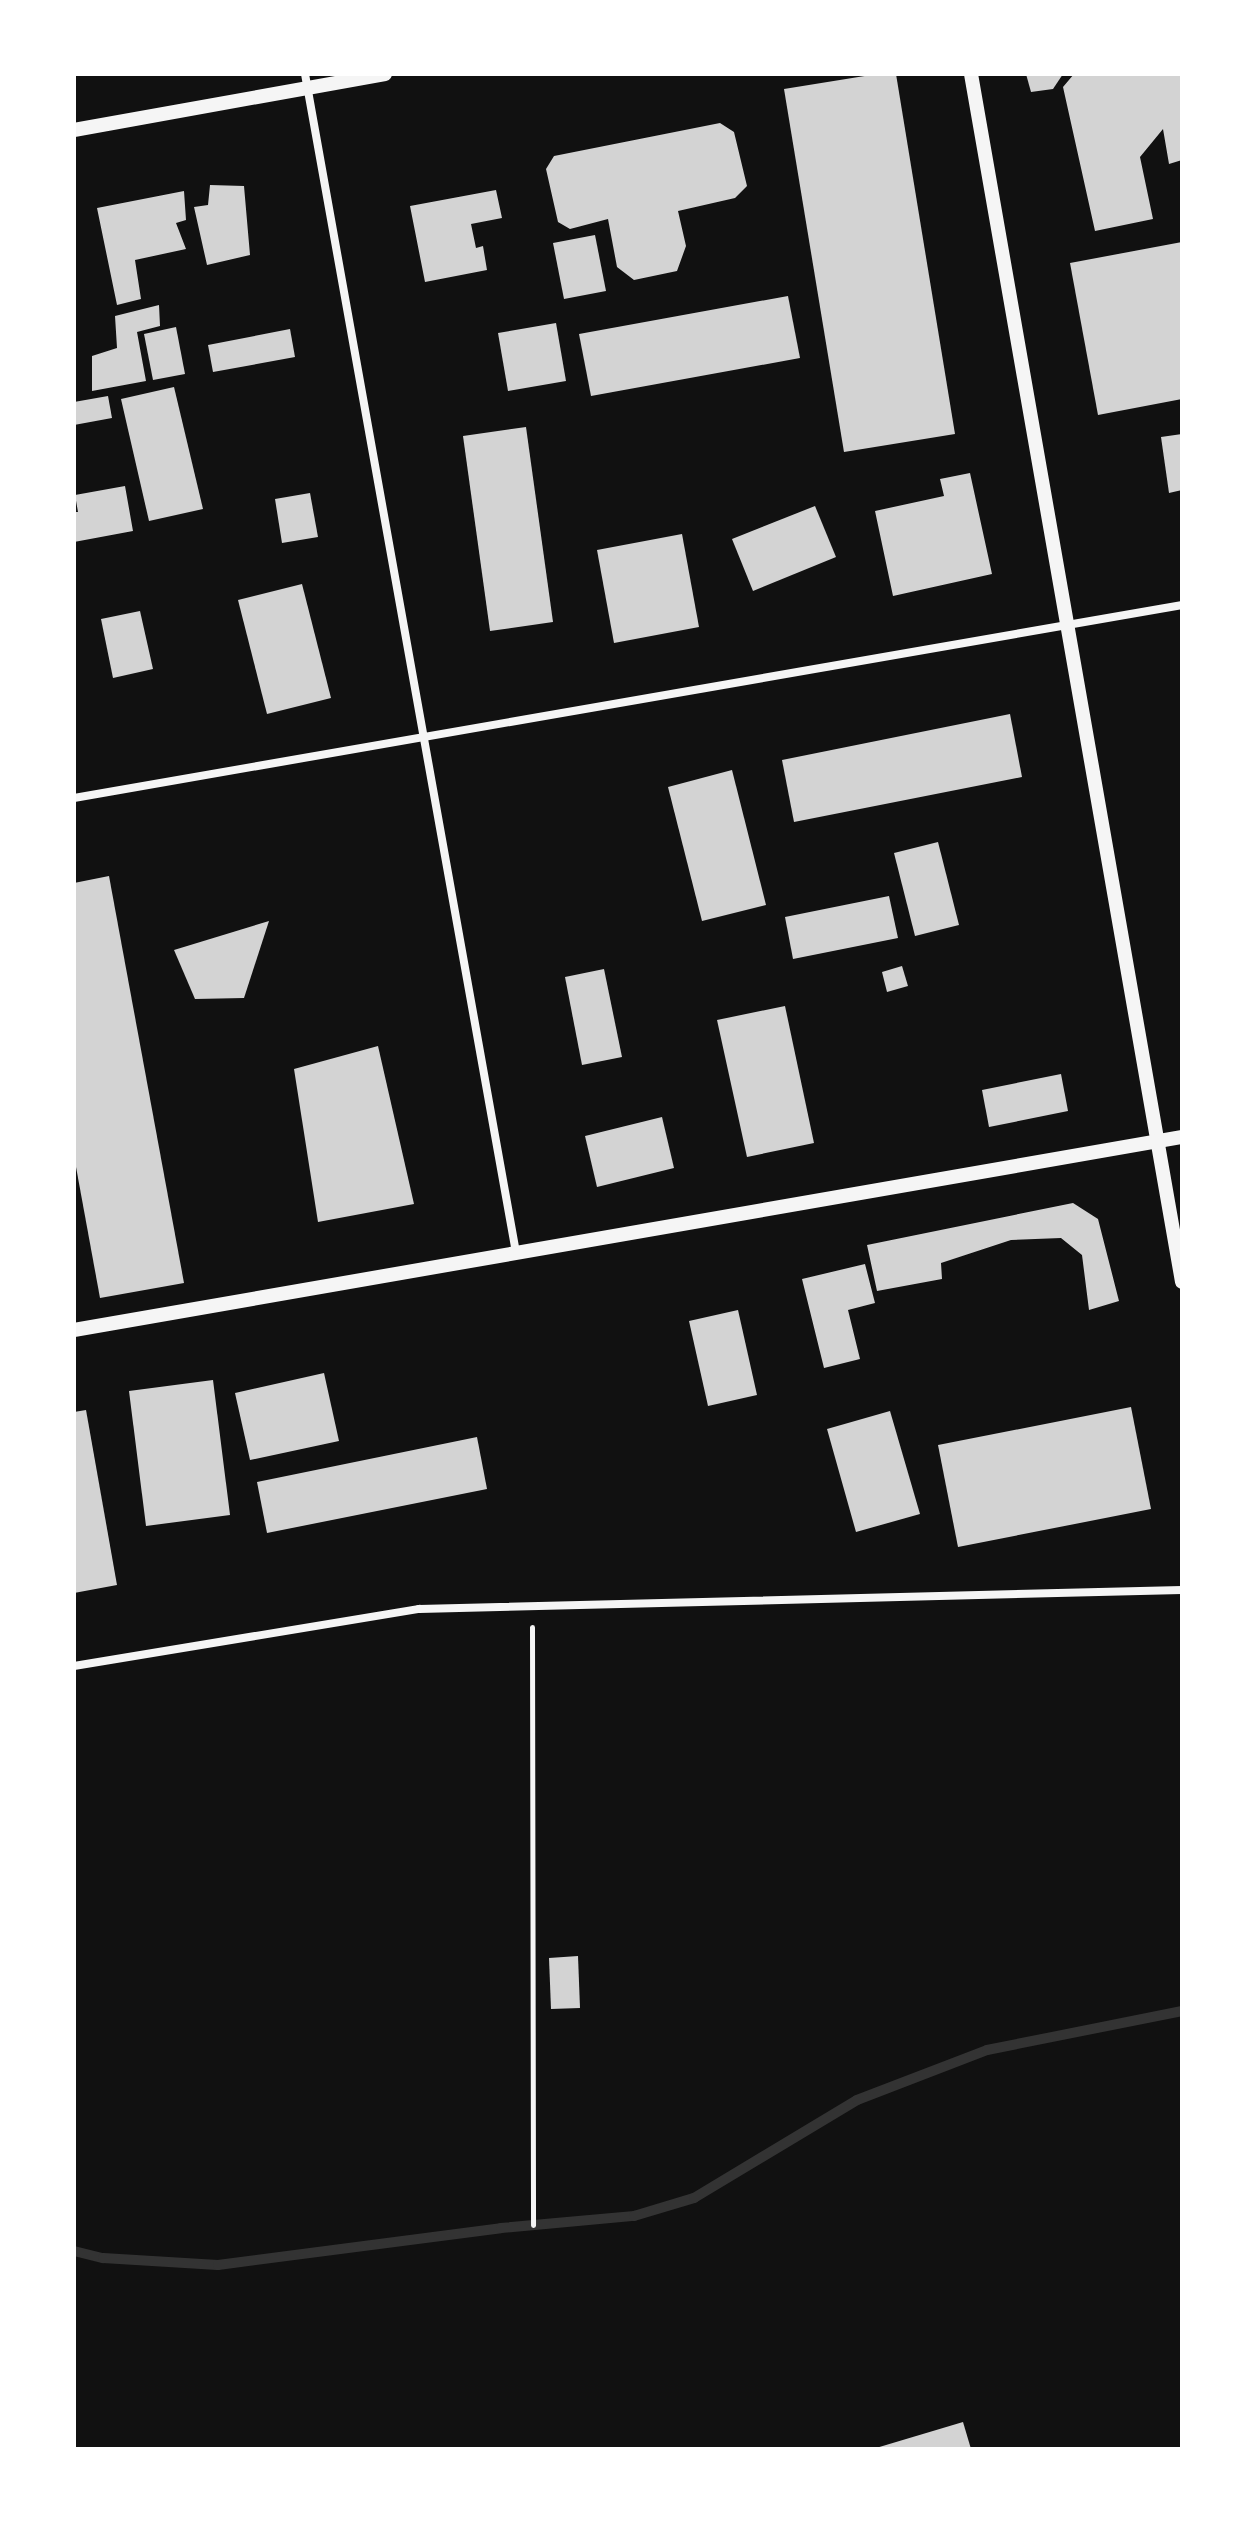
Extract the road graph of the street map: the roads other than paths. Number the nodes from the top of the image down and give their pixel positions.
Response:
1 (385, 74) edge
2 (971, 74) edge
3 (306, 81) edge
4 (74, 130) edge
5 (1182, 605) edge
6 (1068, 627) junction
7 (423, 739) junction
8 (74, 798) edge
9 (1182, 1137) edge
10 (1158, 1141) junction
11 (516, 1253) junction
12 (1182, 1282) edge
13 (74, 1330) edge
14 (1182, 1590) edge
15 (74, 1666) edge

1 - 3 street
2 - 6 street
3 - 4 street
3 - 7 street
5 - 6 street
6 - 7 street
6 - 10 street
7 - 8 street
7 - 11 street
9 - 10 street
10 - 11 street
10 - 12 street
11 - 13 street
14 - 15 street

